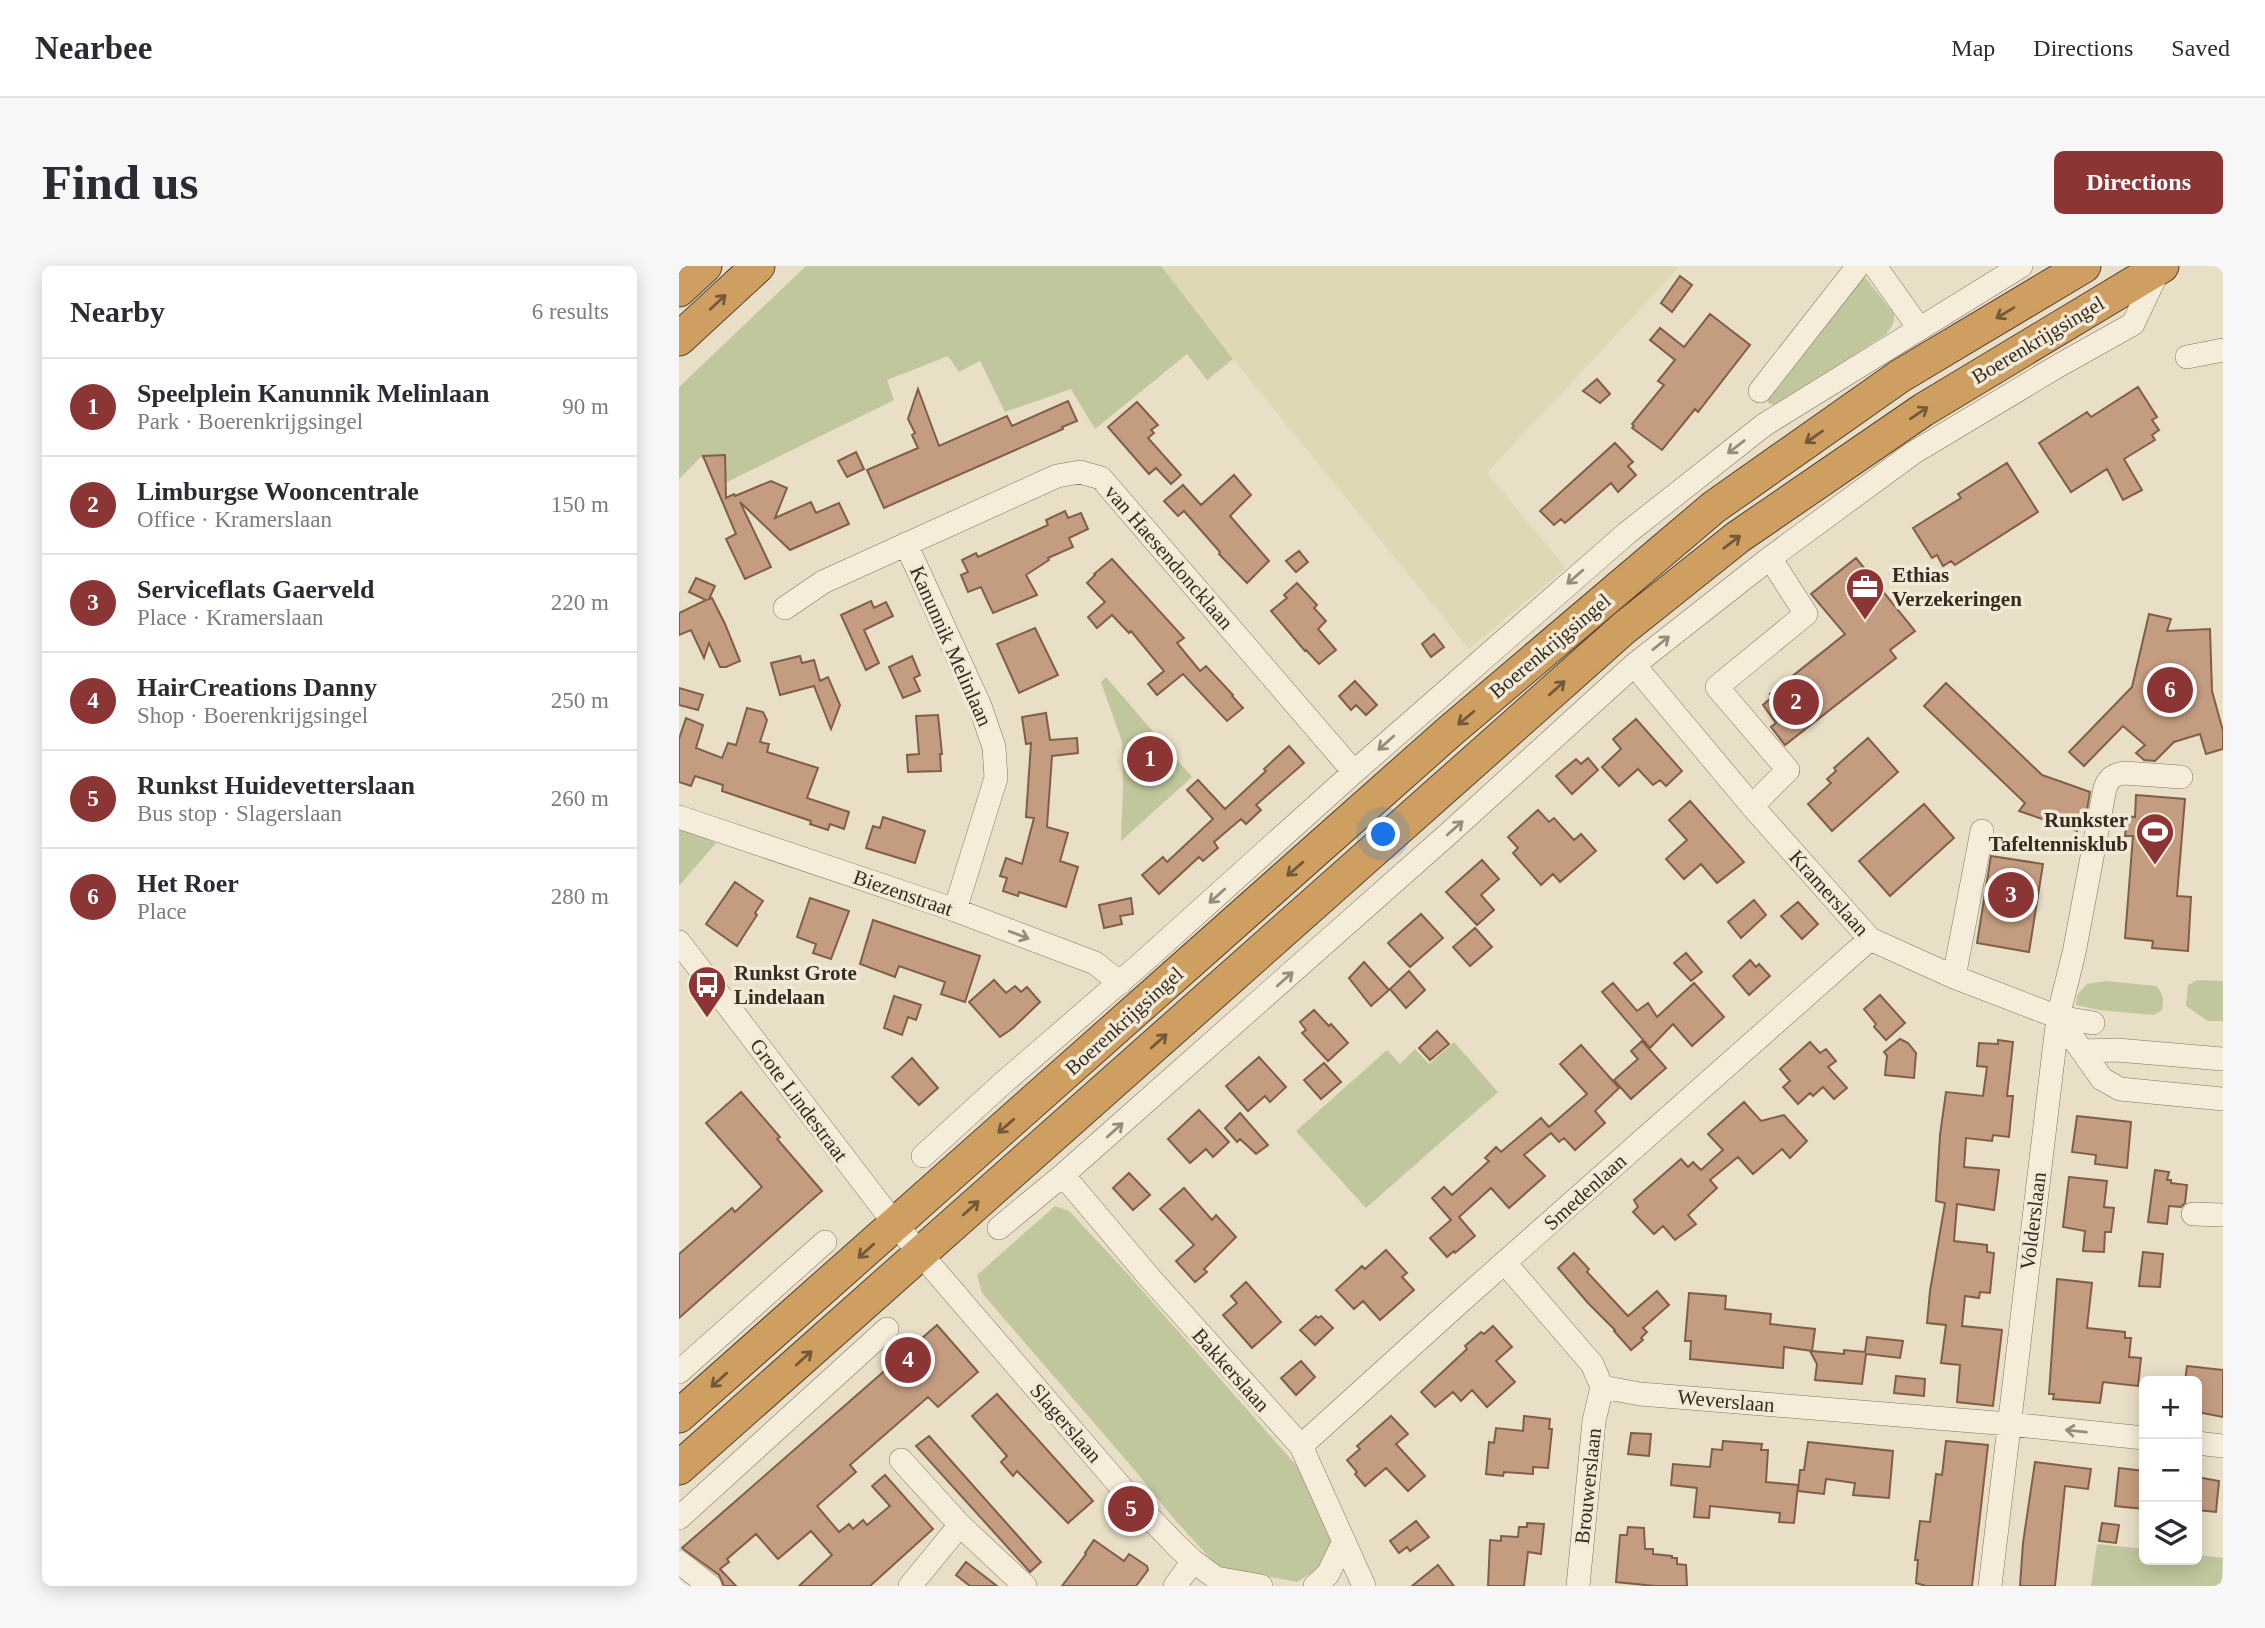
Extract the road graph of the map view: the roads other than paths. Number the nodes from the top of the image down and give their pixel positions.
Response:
1 (705, 266) edge
2 (758, 266) edge
3 (1858, 266) edge
4 (1875, 266) edge
5 (2021, 266) edge
6 (2084, 266) edge
7 (2161, 267) edge
8 (679, 290) edge
9 (1919, 328) junction
10 (679, 339) edge
11 (2223, 350) edge
12 (2187, 358) dead end
13 (1761, 391) dead end
14 (906, 544) junction
15 (1770, 558) junction
16 (785, 608) dead end
17 (1634, 665) junction
18 (1488, 750) junction
19 (1535, 755) junction
20 (1354, 772) junction
21 (2181, 777) dead end
22 (1752, 807) junction
23 (679, 817) edge
24 (1982, 831) dead end
25 (955, 911) junction
26 (1870, 939) junction
27 (679, 942) edge
28 (1954, 977) junction
29 (1120, 983) junction
30 (2058, 1017) junction
31 (1073, 1021) junction
32 (2093, 1023) dead end
33 (2082, 1051) junction
34 (2223, 1059) edge
35 (1058, 1081) junction
36 (2223, 1099) edge
37 (923, 1156) dead end
38 (1063, 1175) junction
39 (2193, 1214) dead end
40 (2223, 1215) edge
41 (895, 1224) junction
42 (999, 1228) dead end
43 (825, 1242) dead end
44 (920, 1254) junction
45 (1505, 1263) junction
46 (788, 1319) junction
47 (735, 1323) junction
48 (887, 1329) dead end
49 (679, 1372) edge
50 (1602, 1387) junction
51 (679, 1416) edge
52 (2009, 1424) junction
53 (2139, 1437) edge
54 (2202, 1444) edge
55 (1301, 1446) junction
56 (2223, 1446) edge
57 (901, 1460) dead end
58 (679, 1468) edge
59 (679, 1518) edge
60 (960, 1525) junction
61 (1344, 1541) junction
62 (1193, 1561) junction
63 (679, 1562) edge
64 (710, 1586) edge
65 (910, 1586) edge
66 (1025, 1586) edge
67 (1175, 1586) edge
68 (1261, 1586) edge
69 (1315, 1586) edge
70 (1364, 1586) edge
71 (1578, 1586) edge
72 (1990, 1586) edge

1 - 8 highway
10 -> 2 highway
3 - 13 street
4 - 9 street
5 - 9 street, Boerenkrijgsingel
6 -> 35 highway, Boerenkrijgsingel
7 - 15 street, Boerenkrijgsingel
18 -> 7 highway, Boerenkrijgsingel
9 -> 20 street, Boerenkrijgsingel
11 - 12 street
14 - 16 street, van Haesendoncklaan
14 - 20 street, van Haesendoncklaan
14 - 25 street, Kanunnik Melinlaan
17 -> 15 street, Boerenkrijgsingel
15 - 22 street
17 - 19 street, Boerenkrijgsingel
17 - 22 street, Kramerslaan
18 - 19 street
44 -> 18 highway, Boerenkrijgsingel
38 -> 19 street, Boerenkrijgsingel
20 -> 29 street, Boerenkrijgsingel
21 - 30 street, Volderslaan
22 - 26 street, Kramerslaan
23 - 25 street, Biezenstraat
24 - 28 street
25 -> 29 street, Biezenstraat
26 - 28 street, Kramerslaan
26 - 45 street, Smedenlaan
27 - 41 street, Grote Lindestraat
28 - 30 street, Kramerslaan
29 - 31 street, Boerenkrijgsingel
30 - 32 street, Kramerslaan
30 - 33 street
30 - 52 street, Volderslaan
31 - 35 street, Boerenkrijgsingel
31 - 37 street, Boerenkrijgsingel
33 - 34 street
33 - 36 street
35 -> 41 highway, Boerenkrijgsingel
38 - 42 street, Boerenkrijgsingel
38 - 55 street, Bakkerslaan
39 - 40 street
41 - 44 street, Slagerslaan
41 -> 46 highway, Boerenkrijgsingel
43 - 47 street
58 -> 44 highway, Boerenkrijgsingel
44 - 62 street, Slagerslaan
45 - 50 street
45 - 55 street, Smedenlaan
46 - 47 street
46 -> 51 highway, Boerenkrijgsingel
47 - 49 street
48 - 59 street
50 - 52 street, Weverslaan
50 - 71 street, Brouwerslaan
53 -> 52 street, Weverslaan
52 - 72 street, Volderslaan
54 - 56 street
55 - 61 street, Bakkerslaan
57 - 60 street
60 - 65 street
60 - 66 street
61 - 69 street
61 - 70 street, Bakkerslaan
62 - 67 street
62 - 68 street, Slagerslaan
63 - 64 street

